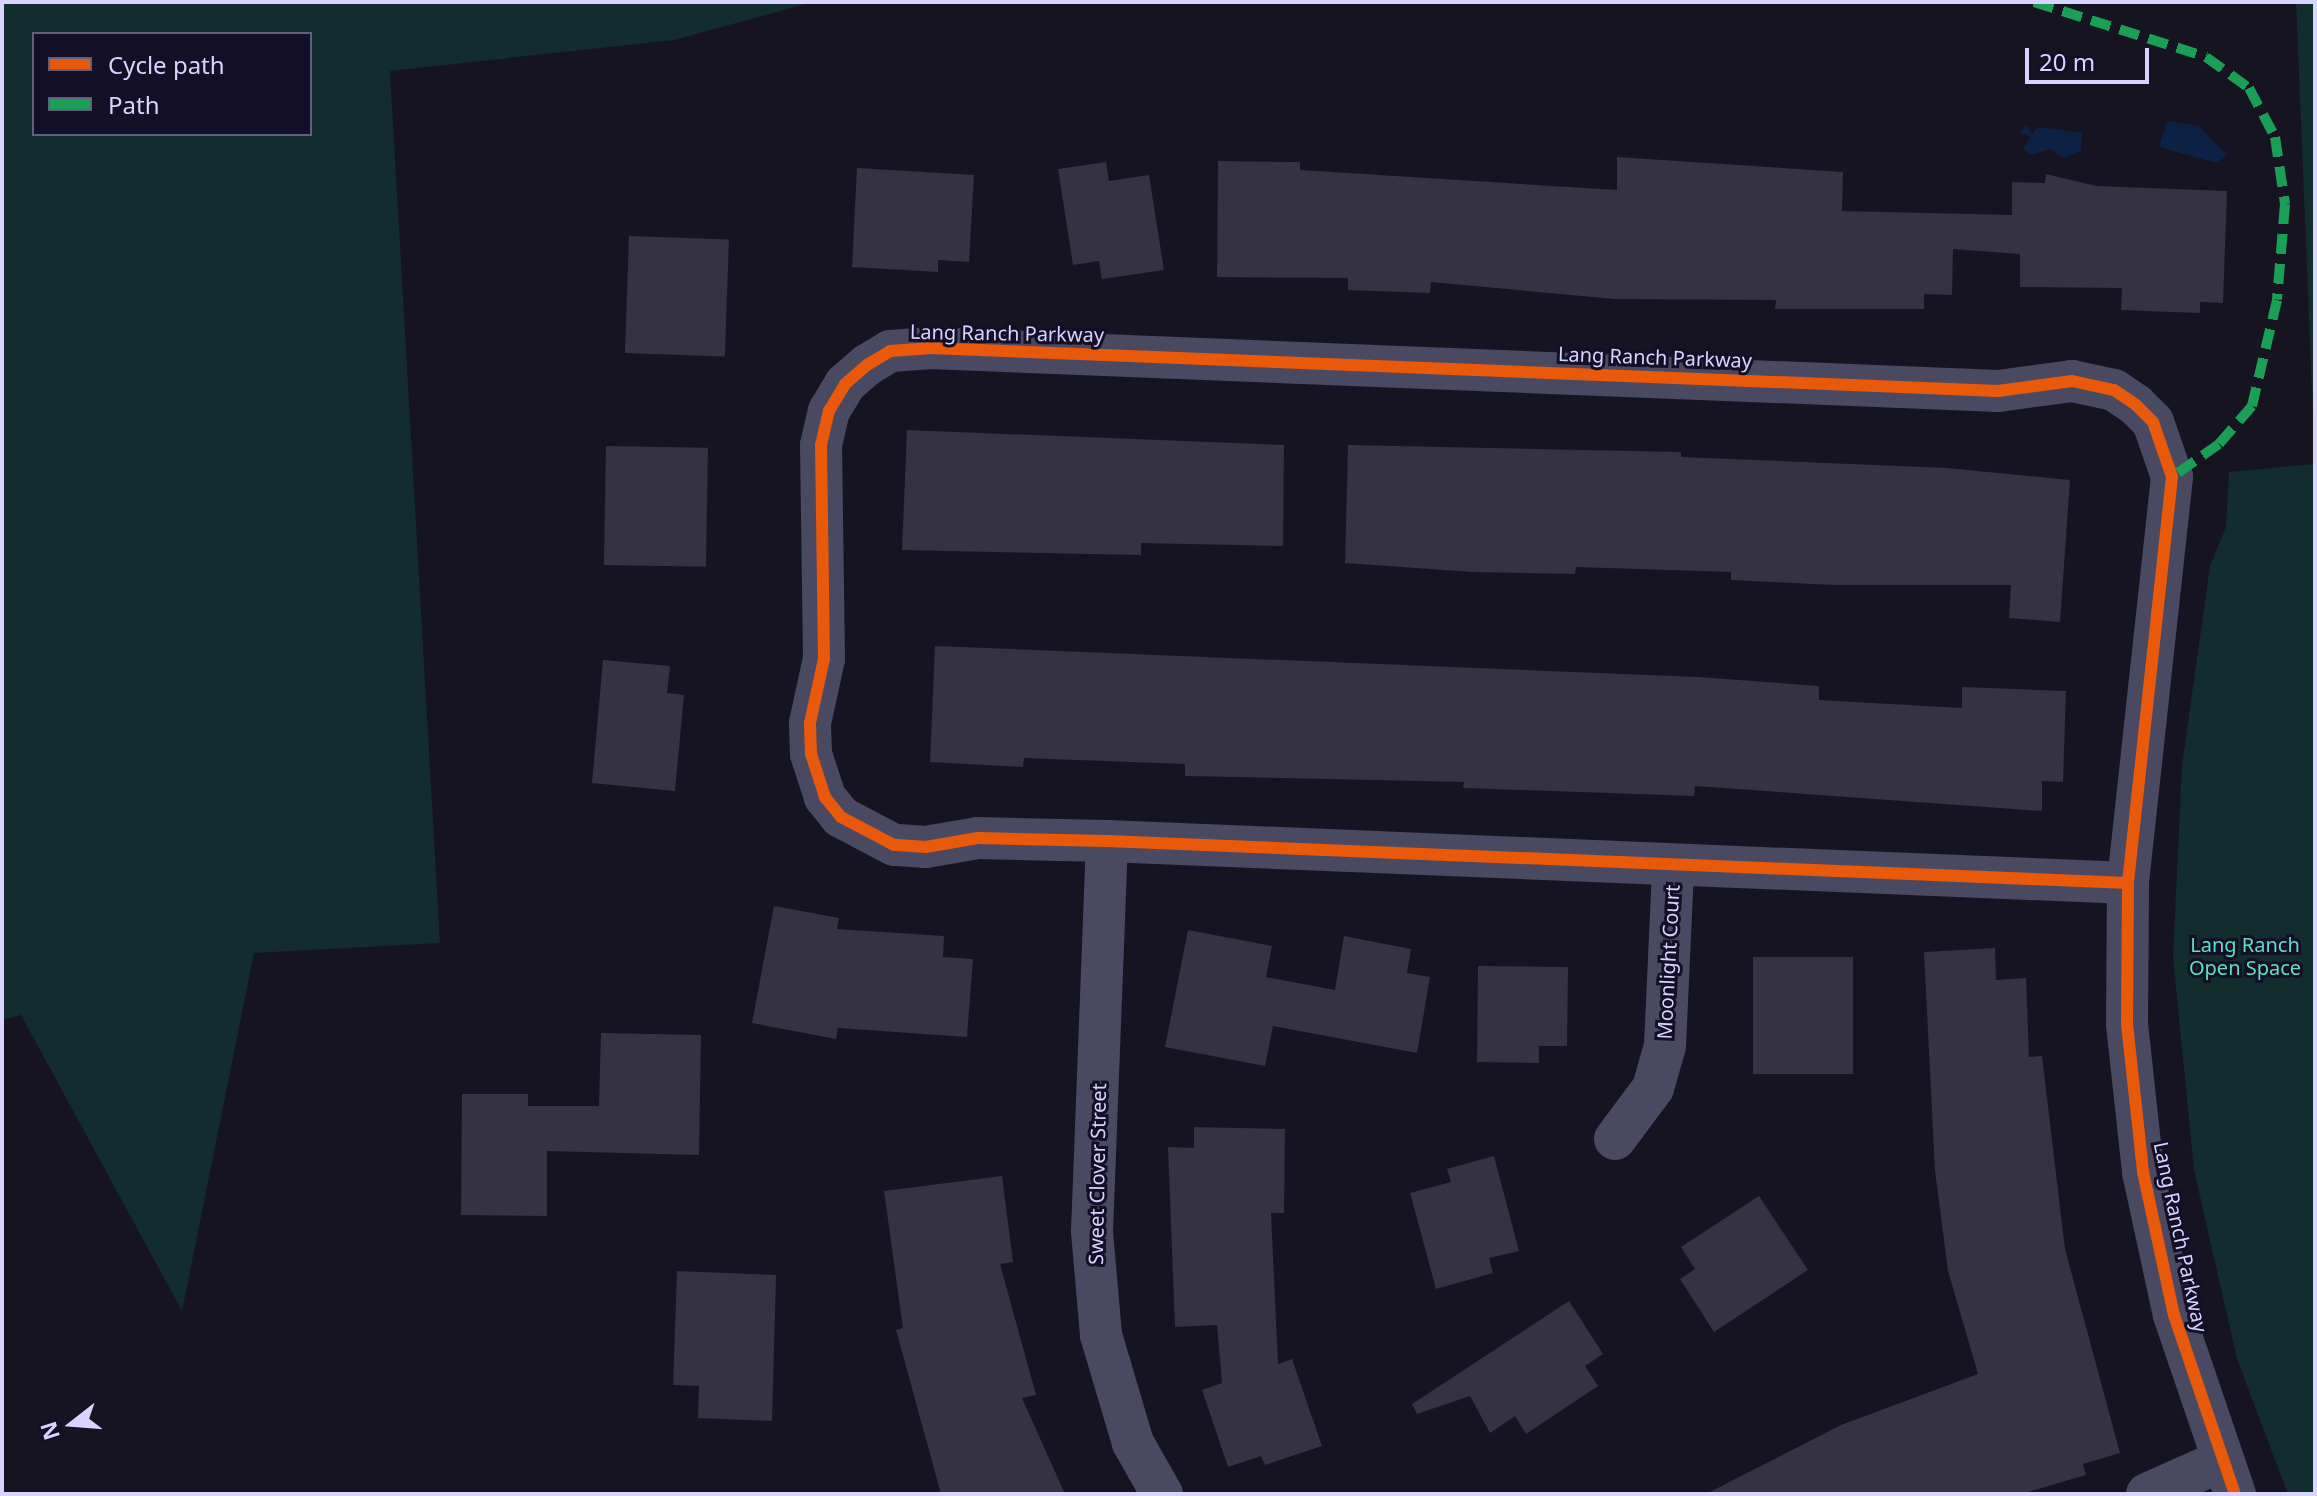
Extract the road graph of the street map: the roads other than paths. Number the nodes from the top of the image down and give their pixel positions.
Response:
1 (1107, 841) junction
2 (1673, 867) junction
3 (2128, 883) junction
4 (1615, 1139) dead end
5 (2228, 1478) edge
6 (1162, 1494) edge
7 (2147, 1494) edge

1 - 2 street, Lang Ranch Parkway
1 - 3 street, Lang Ranch Parkway
1 - 6 street, Sweet Clover Street
2 - 3 street, Lang Ranch Parkway
2 - 4 street, Moonlight Court
3 - 5 street, Lang Ranch Parkway
5 - 7 street

